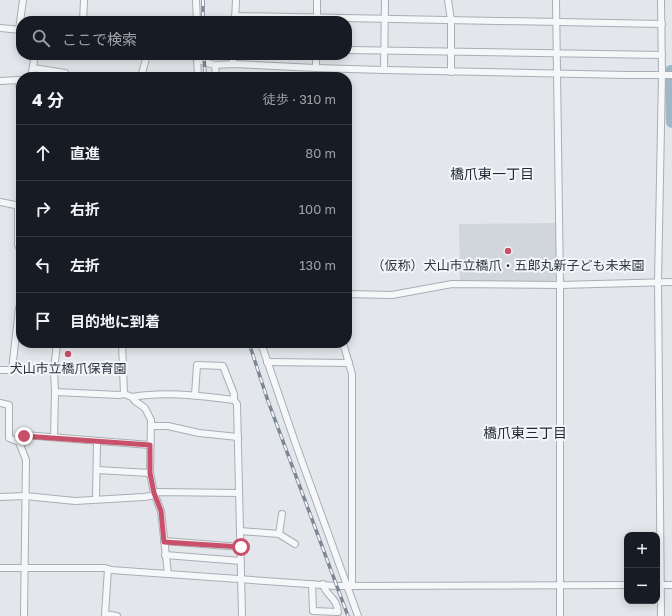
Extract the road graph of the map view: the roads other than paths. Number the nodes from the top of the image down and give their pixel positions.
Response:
1 (24, 0) edge
2 (84, 0) edge
3 (196, 0) edge
4 (236, 0) edge
5 (317, 0) edge
6 (386, 0) edge
7 (448, 0) edge
8 (556, 0) edge
9 (660, 0) edge
10 (22, 16) edge
11 (83, 16) edge
12 (197, 16) edge
13 (235, 16) edge
14 (317, 16) edge
15 (352, 18) edge
16 (385, 18) junction
17 (451, 20) junction
18 (556, 22) junction
19 (662, 24) junction
20 (0, 28) edge
21 (16, 30) edge
22 (352, 50) edge
23 (384, 51) junction
24 (451, 52) junction
25 (556, 53) junction
26 (662, 55) junction
27 (34, 60) edge
28 (146, 60) edge
29 (196, 60) edge
30 (204, 60) edge
31 (233, 60) edge
32 (316, 60) edge
33 (233, 64) junction
34 (215, 65) junction
35 (33, 68) junction
36 (316, 68) junction
37 (339, 69) joint
38 (384, 70) junction
39 (32, 72) edge
40 (58, 72) edge
41 (142, 72) edge
42 (197, 72) edge
43 (216, 72) edge
44 (451, 72) junction
45 (557, 74) junction
46 (662, 75) junction
47 (672, 75) edge
48 (16, 80) edge
49 (0, 81) edge
50 (0, 202) edge
51 (16, 205) edge
52 (658, 281) junction
53 (672, 282) edge
54 (560, 285) junction
55 (352, 294) edge
56 (16, 331) edge
57 (56, 348) edge
58 (122, 348) edge
59 (263, 348) edge
60 (344, 348) edge
61 (267, 362) junction
62 (349, 363) junction
63 (0, 370) edge
64 (0, 374) edge
65 (55, 392) junction
66 (124, 394) junction
67 (195, 395) junction
68 (132, 397) junction
69 (234, 400) junction
70 (0, 403) edge
71 (151, 426) junction
72 (238, 436) junction
73 (54, 437) junction
74 (97, 441) junction
75 (19, 442) junction
76 (150, 445) junction
77 (97, 470) junction
78 (150, 473) junction
79 (154, 493) junction
80 (239, 493) junction
81 (0, 496) edge
82 (25, 496) junction
83 (96, 499) junction
84 (282, 514) dead end
85 (240, 531) junction
86 (279, 534) junction
87 (164, 542) junction
88 (295, 544) dead end
89 (241, 547) junction
90 (165, 555) junction
91 (241, 561) junction
92 (0, 568) edge
93 (659, 568) edge
94 (25, 569) junction
95 (108, 569) junction
96 (168, 574) junction
97 (242, 580) junction
98 (312, 584) junction
99 (323, 584) junction
100 (624, 585) edge
101 (660, 585) edge
102 (672, 585) edge
103 (350, 586) junction
104 (560, 586) junction
105 (660, 600) edge
106 (24, 616) edge
107 (117, 616) edge
108 (242, 616) edge
109 (358, 616) edge
110 (560, 616) edge
111 (661, 616) edge

1 - 10 street
2 - 11 street
3 - 12 street
4 - 13 street
5 - 14 street
6 - 16 street
7 - 17 street
8 - 18 street
9 - 19 street
15 - 16 street
16 - 17 street
16 - 23 street
17 - 18 street
17 - 24 street
18 - 19 street
18 - 25 street
19 - 26 street
20 - 21 street
22 - 23 street
23 - 24 street
23 - 38 street
24 - 25 street
24 - 44 street
25 - 26 street
25 - 45 street
26 - 46 street
27 - 35 street
28 - 41 street
29 - 42 street
30 - 34 street
31 - 33 street
32 - 36 street
33 - 34 street
33 - 36 street
34 - 43 street
35 - 39 street
35 - 40 street
36 - 37 street
37 - 38 street
38 - 44 street
44 - 45 street
45 - 46 street
45 - 54 street
46 - 47 street
46 - 52 street
48 - 49 street
50 - 51 street
52 - 53 street
52 - 54 street
52 - 93 street
54 - 55 street
54 - 104 street
56 - 63 street
57 - 65 street
58 - 66 street
59 - 61 street
60 - 62 street
61 - 62 street
61 - 103 street
62 - 103 street
63 - 64 street
65 - 66 street
65 - 73 street
66 - 68 street
67 - 68 street
67 - 69 street
67 - 69 street
68 - 71 street
69 - 72 street
70 - 75 street
71 - 72 street
71 - 76 street
72 - 80 street
73 - 74 street
73 - 75 street
74 - 76 street
74 - 77 street
75 - 82 street
76 - 78 street
77 - 78 street
77 - 83 street
78 - 79 street
79 - 80 street
79 - 83 street
79 - 87 street
80 - 85 street
81 - 82 street
82 - 83 street
82 - 94 street
84 - 86 street
85 - 86 street
85 - 89 street
86 - 88 street
87 - 89 street
87 - 90 street
89 - 91 street
90 - 91 street
90 - 96 street
91 - 97 street
92 - 94 street
94 - 95 street
94 - 106 street
95 - 96 street
95 - 107 street
96 - 97 street
97 - 98 street
97 - 108 street
98 - 99 street
98 - 99 street
99 - 103 street
100 - 104 street
101 - 102 street
103 - 104 street
103 - 109 street
104 - 110 street
105 - 111 street

